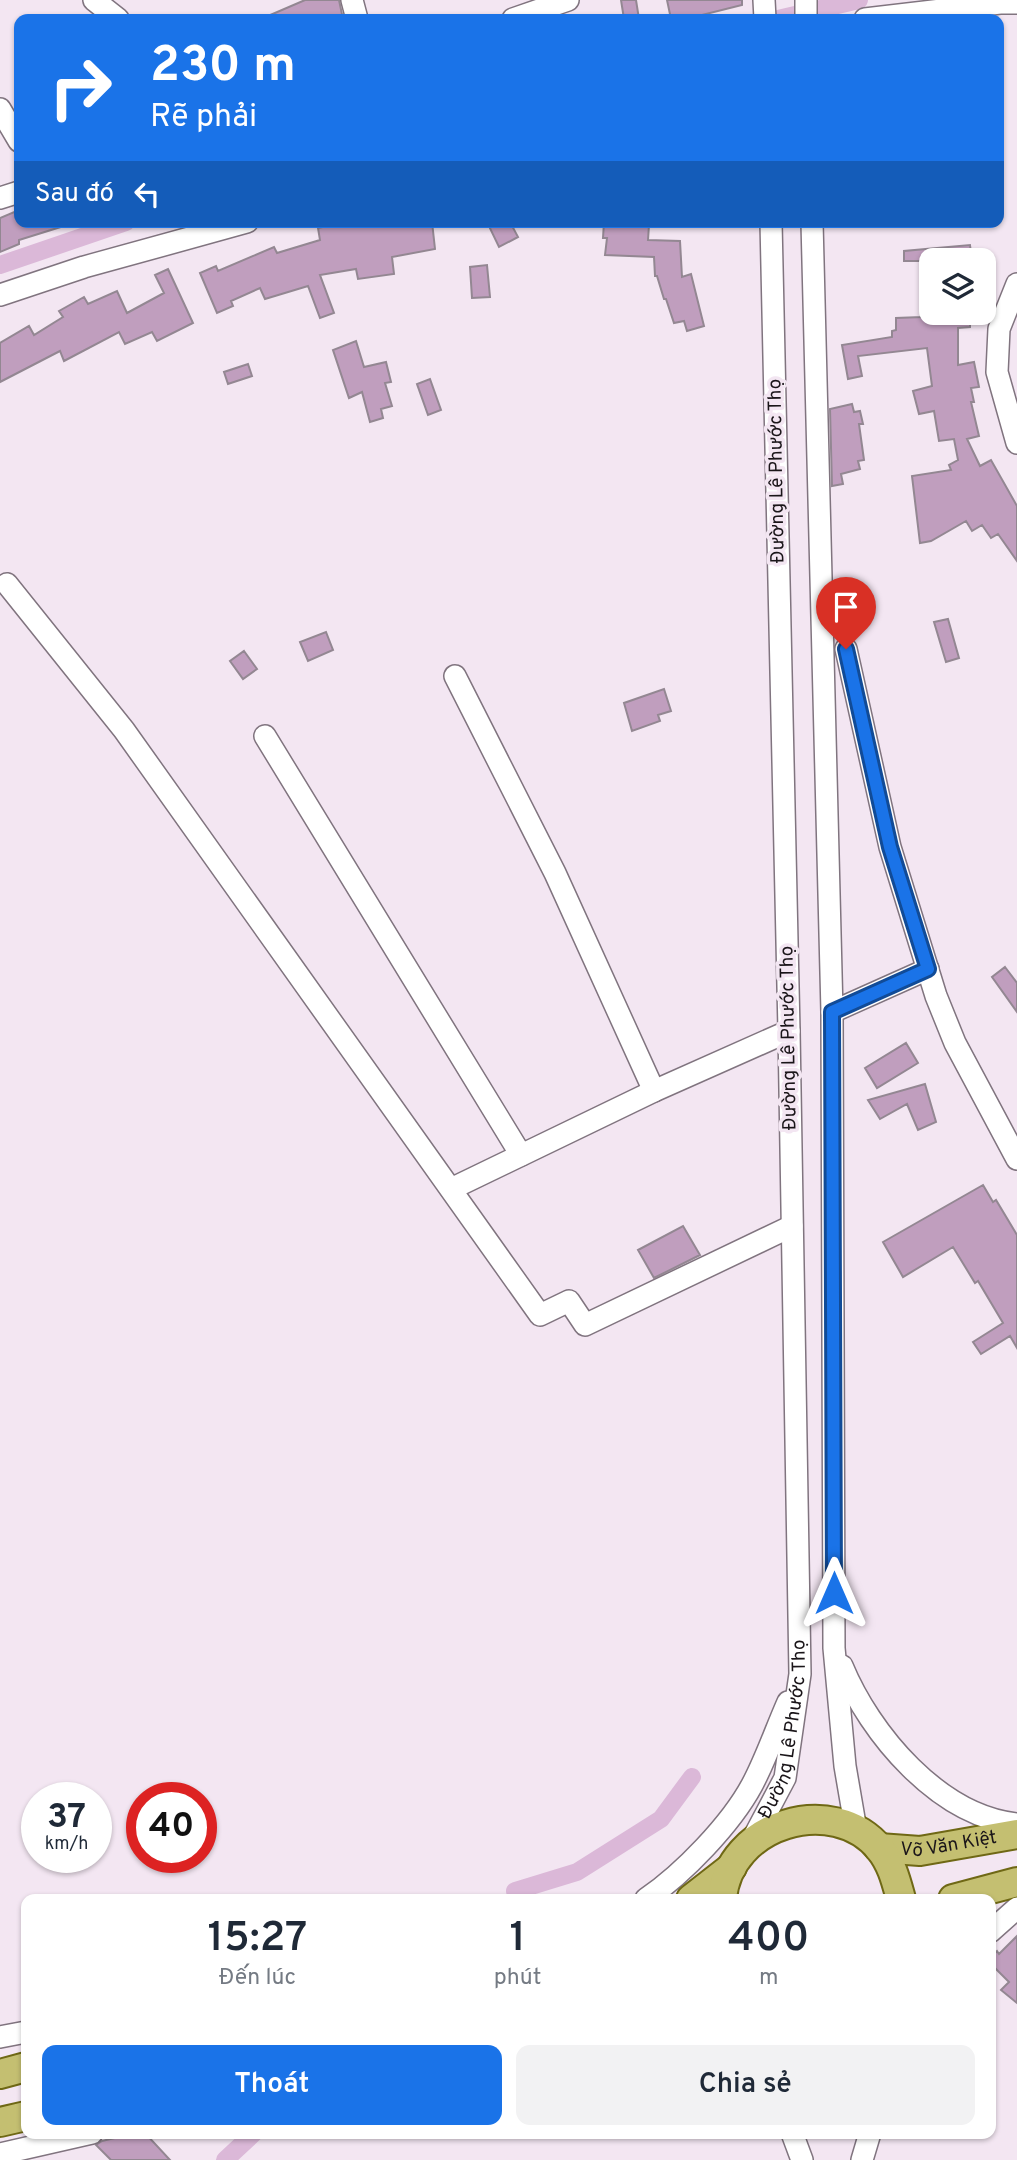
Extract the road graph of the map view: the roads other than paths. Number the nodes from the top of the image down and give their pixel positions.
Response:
1 (94, 0) edge
2 (568, 0) edge
3 (1017, 3) edge
4 (923, 6) edge
5 (522, 11) edge
6 (112, 14) edge
7 (887, 14) edge
8 (0, 109) edge
9 (14, 133) edge
10 (225, 228) edge
11 (771, 228) edge
12 (812, 228) edge
13 (1017, 284) edge
14 (0, 295) edge
15 (1017, 443) edge
16 (6, 584) dead end
17 (846, 649) dead end
18 (455, 676) dead end
19 (265, 736) dead end
20 (928, 969) junction
21 (832, 1012) junction
22 (789, 1031) junction
23 (654, 1091) junction
24 (521, 1155) junction
25 (1017, 1159) edge
26 (450, 1189) junction
27 (792, 1226) junction
28 (834, 1648) junction
29 (800, 1674) junction
30 (1017, 1824) edge
31 (856, 1830) junction
32 (1017, 1834) edge
33 (750, 1844) junction
34 (878, 1848) junction
35 (732, 1867) junction
36 (1017, 1882) edge
37 (653, 1894) edge
38 (697, 1894) edge
39 (724, 1894) edge
40 (900, 1894) edge
41 (972, 1894) edge
42 (1017, 1908) edge
43 (996, 1927) edge
44 (21, 2033) edge
45 (0, 2037) edge
46 (21, 2068) edge
47 (0, 2074) edge
48 (21, 2117) edge
49 (0, 2122) edge
50 (66, 2139) edge
51 (794, 2139) edge
52 (801, 2139) edge
53 (863, 2139) edge
54 (868, 2139) edge
55 (0, 2154) edge
56 (803, 2160) edge
57 (862, 2160) edge

1 - 6 street
2 - 5 street
3 - 4 street
4 - 7 street
8 - 9 street
10 - 14 street
11 - 22 street, Đường Lê Phước Thọ
12 - 21 street, Đường Lê Phước Thọ
13 - 15 street
16 - 26 street
17 - 20 street
18 - 23 street
19 - 24 street
20 - 21 street
20 - 25 street
21 - 28 street, Đường Lê Phước Thọ
22 - 23 street
22 - 27 street, Đường Lê Phước Thọ
23 - 24 street
24 - 26 street
26 - 27 street
27 - 29 street, Đường Lê Phước Thọ
28 - 30 street
28 - 31 street, Đường Lê Phước Thọ
29 - 33 street, Đường Lê Phước Thọ
29 - 37 street
31 - 33 main road
31 - 34 main road
32 - 34 main road, Võ Văn Kiệt
33 - 35 main road
34 - 40 main road
35 - 38 main road
35 - 39 main road
36 - 41 main road
42 - 43 street
44 - 45 street
46 - 47 main road
48 - 49 main road
50 - 55 street
51 - 56 street
52 - 56 street
53 - 57 street
54 - 57 street

